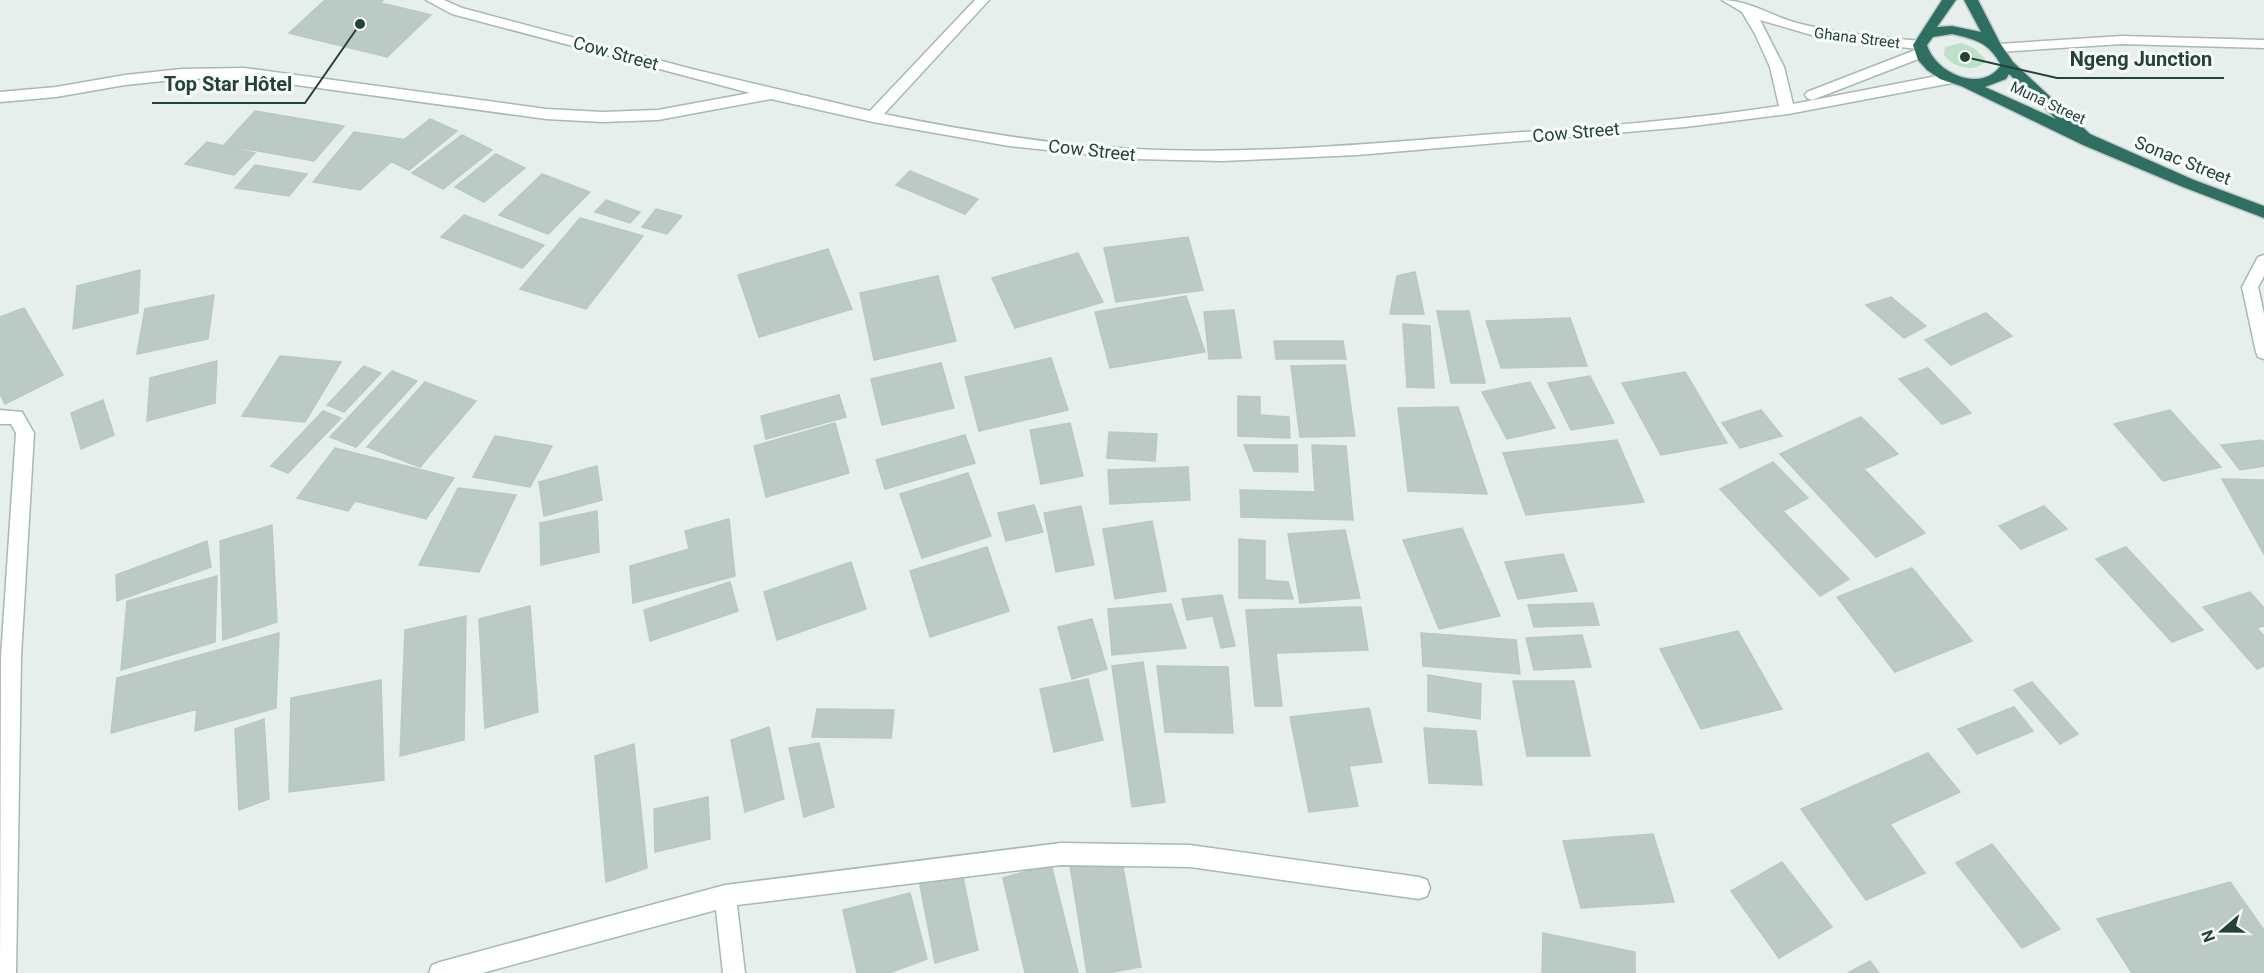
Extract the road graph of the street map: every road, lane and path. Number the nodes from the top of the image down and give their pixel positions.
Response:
1 (433, 0) edge
2 (982, 0) edge
3 (1729, 0) edge
4 (1949, 0) edge
5 (1971, 0) edge
6 (1748, 11) junction
7 (2264, 44) edge
8 (1921, 46) junction
9 (1996, 46) junction
10 (2008, 65) junction
11 (1955, 80) junction
12 (772, 94) junction
13 (0, 96) edge
14 (1786, 105) junction
15 (1766, 112) junction
16 (873, 117) junction
17 (2088, 141) junction
18 (2264, 212) edge
19 (2264, 261) edge
20 (2264, 352) edge
21 (0, 417) edge
22 (1419, 888) dead end
23 (725, 896) junction
24 (4, 973) edge
25 (440, 973) edge
26 (734, 973) edge

1 - 12 street, Cow Street
2 - 16 street
3 - 6 street, Ghana Street
4 - 8 highway
5 - 9 highway, Muna Street
6 - 8 street, Ghana Street
6 - 14 street
7 - 9 street
8 - 9 highway
8 - 11 highway, Muna Street
8 - 14 street, Cow Street
9 - 10 highway, Muna Street
10 - 11 highway
10 - 17 highway, Muna Street
11 - 15 street, Cow Street
11 - 17 highway, Muna Street
12 - 13 street
12 - 16 street, Cow Street
14 - 15 street, Cow Street
15 - 16 street, Cow Street
17 - 18 highway, Sonac Street
19 - 20 street
21 - 24 street
22 - 23 street
23 - 25 street
23 - 26 street

